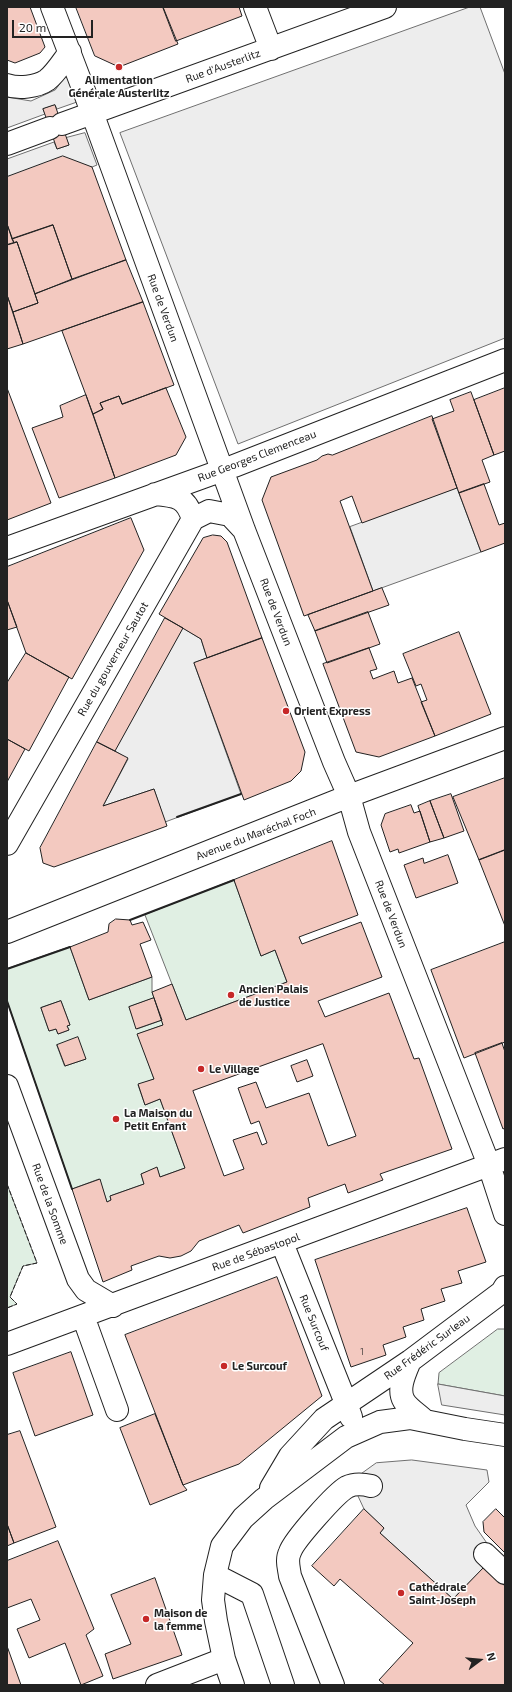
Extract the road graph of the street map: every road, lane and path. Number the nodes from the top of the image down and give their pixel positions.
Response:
1 (52, 7) edge
2 (254, 7) edge
3 (385, 7) edge
4 (270, 49) junction
5 (70, 52) junction
6 (7, 85) edge
7 (92, 114) junction
8 (7, 144) edge
9 (505, 360) edge
10 (223, 470) junction
11 (155, 494) junction
12 (193, 519) junction
13 (244, 530) junction
14 (7, 548) edge
15 (505, 738) edge
16 (349, 796) junction
17 (7, 844) edge
18 (7, 932) edge
19 (7, 1086) edge
20 (497, 1162) edge
21 (505, 1214) edge
22 (282, 1243) junction
23 (505, 1287) edge
24 (113, 1306) junction
25 (83, 1316) junction
26 (7, 1344) edge
27 (410, 1361) junction
28 (346, 1402) junction
29 (117, 1410) dead end
30 (425, 1421) junction
31 (505, 1435) edge
32 (346, 1437) junction
33 (372, 1486) dead end
34 (264, 1499) junction
35 (486, 1554) dead end
36 (505, 1573) edge
37 (215, 1575) junction
38 (224, 1659) junction
39 (156, 1685) edge
40 (233, 1685) edge
41 (284, 1685) edge
42 (333, 1685) edge

1 - 5 street, Rue de Verdun
2 - 4 street
3 - 4 street, Rue d'Austerlitz
4 - 7 street, Rue d'Austerlitz
5 - 6 street
5 - 7 street, Rue de Verdun
7 - 8 street, Rue d'Austerlitz
7 - 10 street, Rue de Verdun
9 - 10 street, Rue Georges Clemenceau
10 - 11 street, Rue Georges Clemenceau
10 - 13 street, Rue de Verdun
11 - 12 street
11 - 14 street, Rue Georges Clemenceau
12 - 13 street
12 - 17 street, Rue du gouverneur Sautot
13 - 16 street, Rue de Verdun
15 - 16 street, Avenue du Maréchal Foch
16 - 18 street, Avenue du Maréchal Foch
16 - 20 street, Rue de Verdun
19 - 24 street, Rue de la Somme
20 - 21 street, Rue de Verdun
20 - 22 street, Rue de Sébastopol
22 - 24 street, Rue de Sébastopol
22 - 28 street, Rue Surcouf
23 - 27 street, Rue Frédéric Surleau
24 - 25 street, Rue de Sébastopol
25 - 26 street, Rue de Sébastopol
25 - 29 street
27 - 28 street, Rue Frédéric Surleau
27 - 30 street
28 - 32 street
28 - 34 street, Rue Frédéric Surleau
30 - 31 street, Rue Frédéric Surleau
30 - 32 street, Rue Frédéric Surleau
32 - 34 street, Rue Frédéric Surleau
33 - 42 street
34 - 37 street, Rue Frédéric Surleau
35 - 36 street
37 - 38 street, Rue Frédéric Surleau
37 - 41 street
38 - 39 street
38 - 40 street, Rue Frédéric Surleau

